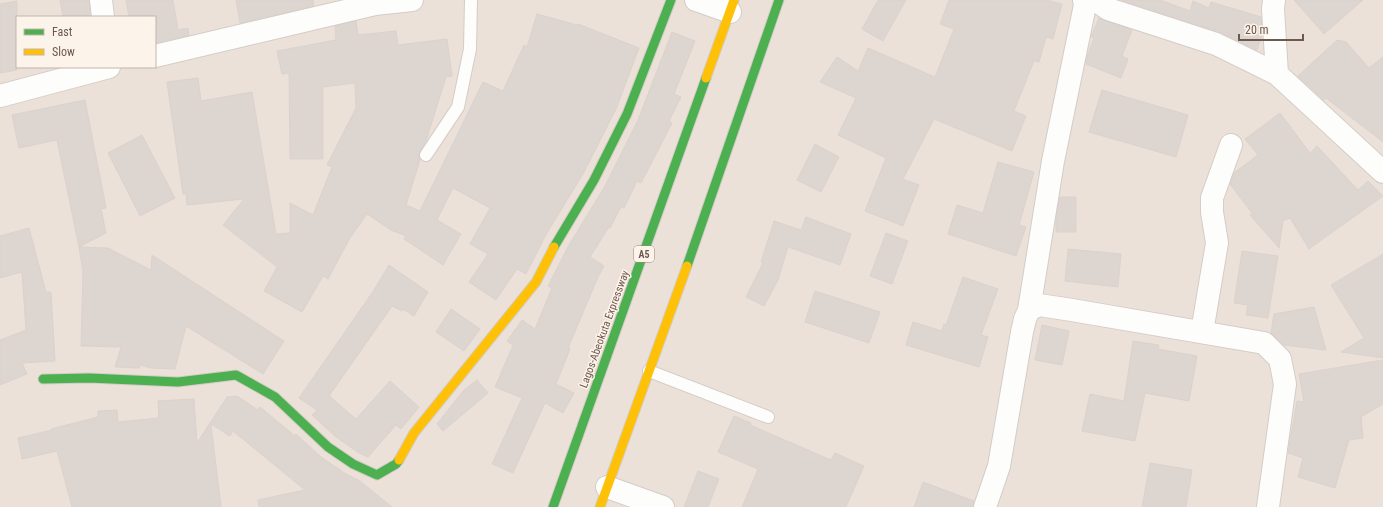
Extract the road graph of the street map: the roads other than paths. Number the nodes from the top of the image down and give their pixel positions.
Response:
1 (101, 0) edge
2 (412, 0) edge
3 (471, 0) edge
4 (671, 0) edge
5 (696, 0) edge
6 (779, 0) edge
7 (1084, 0) edge
8 (1095, 0) edge
9 (1274, 0) edge
10 (375, 2) edge
11 (732, 6) edge
12 (103, 16) edge
13 (156, 56) edge
14 (105, 68) edge
15 (1277, 74) junction
16 (0, 96) edge
17 (1231, 144) dead end
18 (426, 155) dead end
19 (1383, 172) edge
20 (1030, 310) junction
21 (1202, 332) junction
22 (649, 371) junction
23 (43, 379) dead end
24 (768, 417) dead end
25 (603, 497) edge
26 (553, 507) edge
27 (663, 507) edge
28 (985, 507) edge
29 (1268, 507) edge

1 - 12 street
2 - 10 street
3 - 18 lane
4 - 23 main road
5 - 11 street
6 - 22 main road
7 - 20 street
8 - 15 street
9 - 15 street
10 - 13 street
11 - 26 main road, Lagos-Abeokuta Expressway / A5
14 - 16 street
15 - 19 street
17 - 21 street
20 - 21 street
20 - 28 street
21 - 29 street
22 - 24 lane
22 - 25 main road
25 - 27 street

